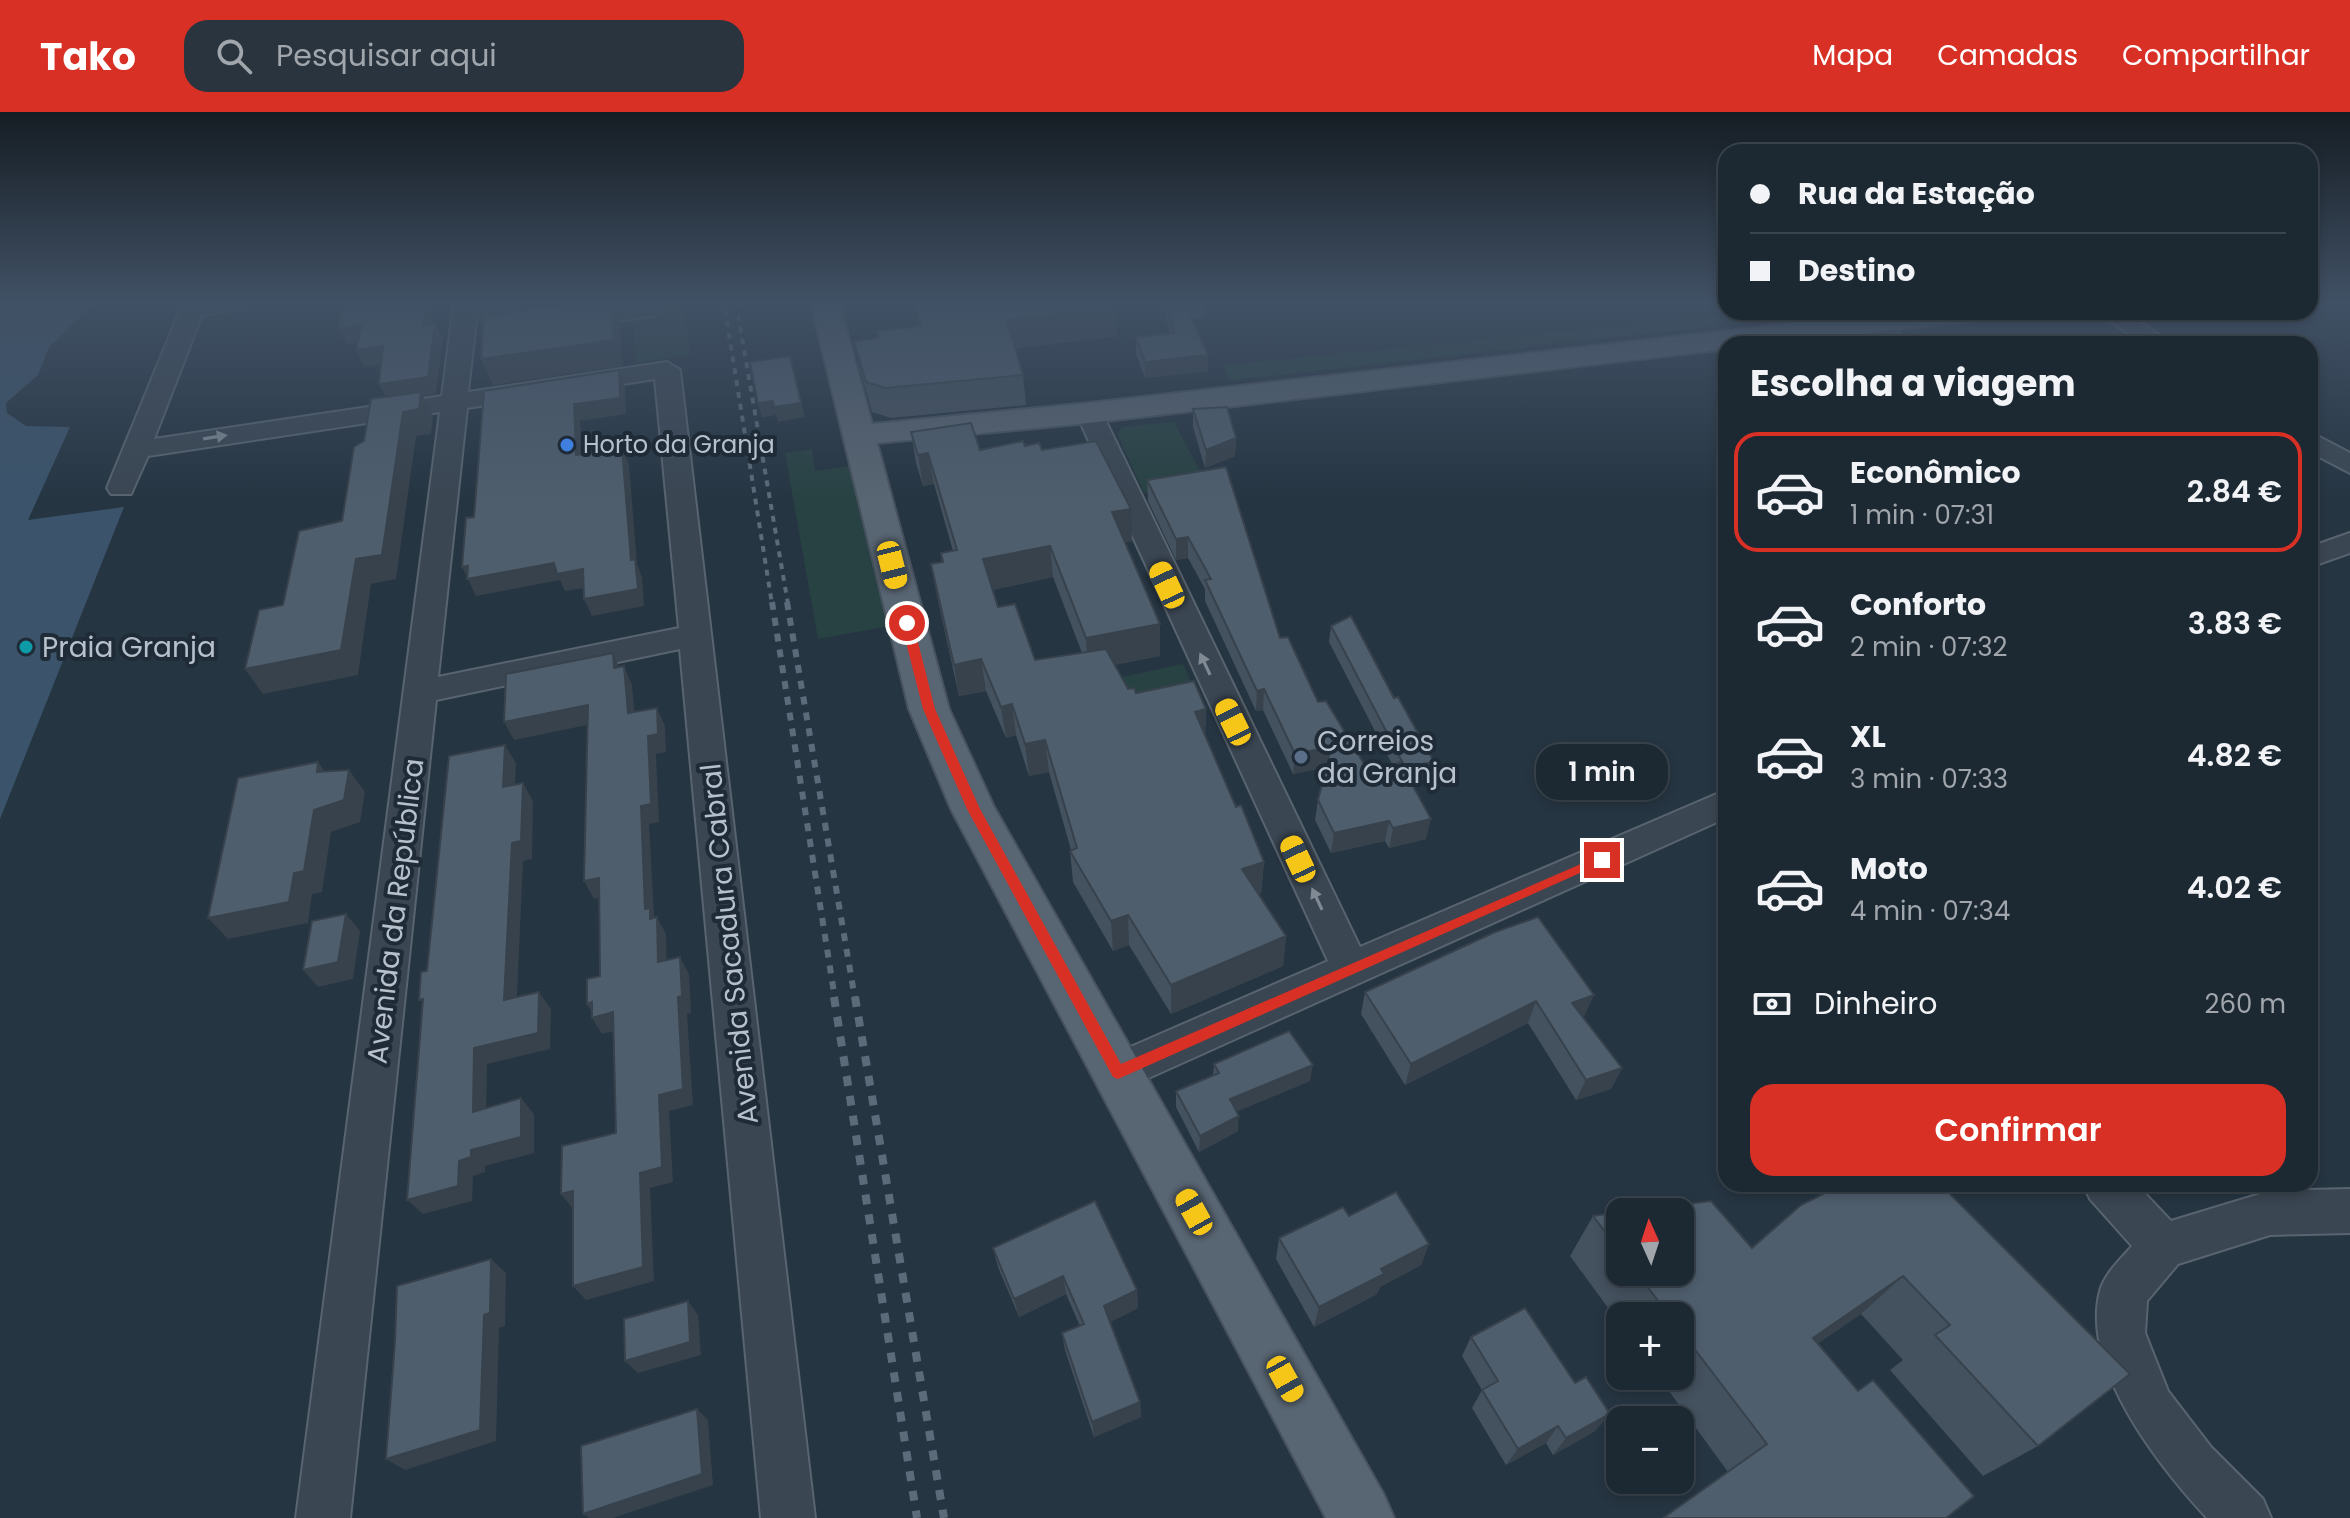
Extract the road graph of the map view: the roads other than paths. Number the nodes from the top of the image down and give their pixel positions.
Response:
1 (169, 369) edge
2 (459, 369) edge
3 (597, 369) edge
4 (658, 369) edge
5 (842, 369) edge
6 (1477, 369) edge
7 (456, 399) junction
8 (1089, 413) junction
9 (859, 435) junction
10 (2318, 445) edge
11 (138, 449) junction
12 (2350, 465) edge
13 (121, 488) dead end
14 (2349, 543) edge
15 (2318, 555) edge
16 (697, 635) junction
17 (422, 692) junction
18 (1718, 807) edge
19 (1351, 969) junction
20 (1118, 1072) junction
21 (2113, 1192) edge
22 (2350, 1211) edge
23 (2163, 1246) junction
24 (323, 1518) edge
25 (788, 1518) edge
26 (1361, 1518) edge
27 (2244, 1518) edge

1 - 11 street
2 - 7 street, Avenida da República
3 - 7 street
4 - 16 street, Avenida Sacadura Cabral
5 - 9 main road
6 - 8 main road
11 -> 7 street
7 - 17 street, Avenida da República
8 - 9 main road
19 -> 8 street
9 - 20 main road
10 - 12 street
11 - 13 street
14 - 15 street
16 - 17 street
16 - 25 street, Avenida Sacadura Cabral
17 - 24 street, Avenida da República
18 - 19 street
19 - 20 street
20 - 26 main road
21 - 23 street
22 - 23 street
23 - 27 street

